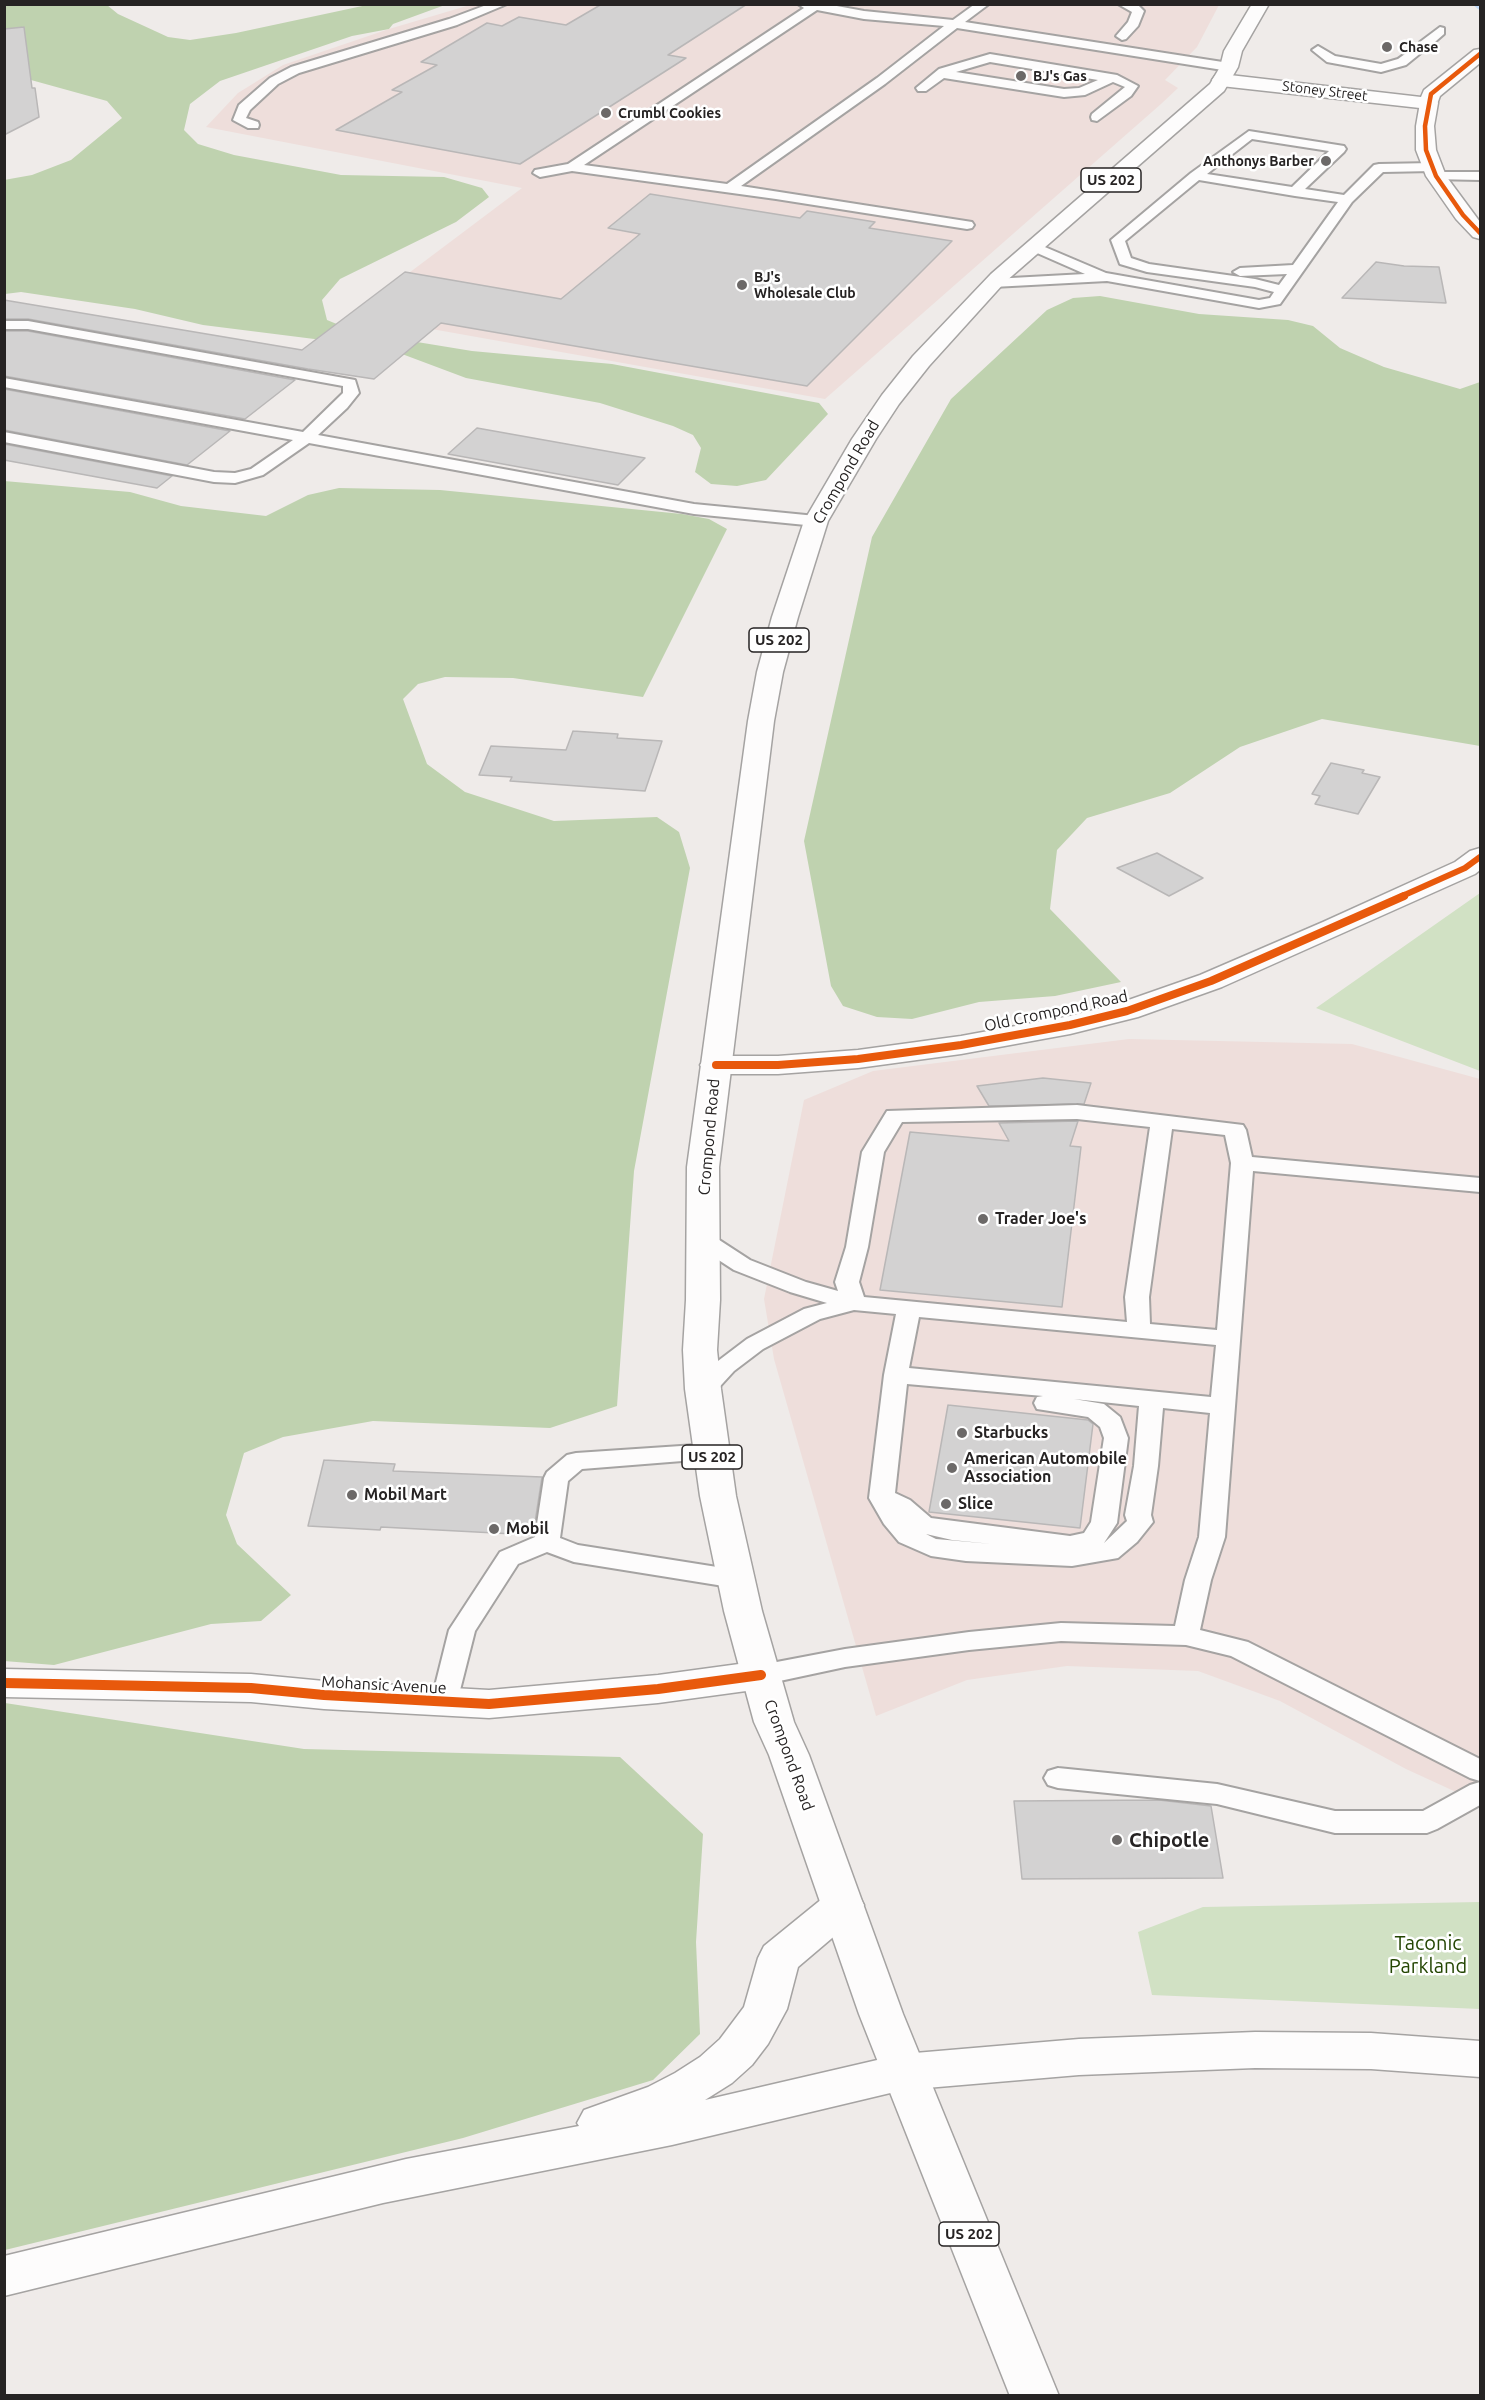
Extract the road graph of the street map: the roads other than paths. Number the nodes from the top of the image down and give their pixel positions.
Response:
1 (501, 4) edge
2 (983, 4) edge
3 (1124, 4) edge
4 (1261, 4) edge
5 (808, 6) edge
6 (949, 30) junction
7 (1440, 31) dead end
8 (1122, 36) dead end
9 (966, 40) dead end
10 (1318, 50) dead end
11 (1480, 54) edge
12 (933, 58) dead end
13 (898, 66) junction
14 (940, 74) junction
15 (1220, 75) junction
16 (1112, 78) junction
17 (922, 88) dead end
18 (1430, 99) junction
19 (1097, 117) dead end
20 (254, 125) dead end
21 (572, 167) junction
22 (540, 173) dead end
23 (1196, 176) junction
24 (1480, 176) edge
25 (1437, 177) junction
26 (1480, 187) edge
27 (730, 188) junction
28 (1295, 192) junction
29 (1347, 199) junction
30 (967, 225) dead end
31 (1480, 233) edge
32 (1033, 246) junction
33 (1299, 269) junction
34 (1209, 277) junction
35 (1107, 278) junction
36 (993, 283) junction
37 (1282, 290) junction
38 (4, 325) edge
39 (4, 382) edge
40 (4, 437) edge
41 (307, 437) junction
42 (816, 521) junction
43 (1480, 857) edge
44 (716, 1065) junction
45 (1162, 1122) junction
46 (1242, 1163) junction
47 (1480, 1185) edge
48 (702, 1239) junction
49 (854, 1303) junction
50 (908, 1308) junction
51 (1138, 1330) junction
52 (1228, 1339) junction
53 (896, 1375) junction
54 (971, 1381) junction
55 (703, 1389) junction
56 (1152, 1399) junction
57 (1223, 1406) junction
58 (711, 1452) junction
59 (882, 1498) junction
60 (547, 1542) junction
61 (736, 1579) junction
62 (1186, 1636) junction
63 (761, 1675) junction
64 (4, 1683) edge
65 (444, 1702) junction
66 (1480, 1771) edge
67 (1058, 1778) dead end
68 (1480, 1792) edge
69 (843, 1905) junction
70 (1480, 2059) edge
71 (903, 2072) junction
72 (384, 2184) junction
73 (4, 2276) edge
74 (1035, 2396) edge

1 - 20 lane
2 - 6 lane
3 - 8 lane
4 - 15 main road, Crompond Road / US 202
5 - 6 lane
5 - 21 lane
6 - 9 lane
6 - 13 lane
6 - 15 lane
7 - 10 lane
11 - 18 main road
12 - 13 lane
13 - 27 lane
14 - 16 lane
14 - 16 lane
14 - 17 lane
15 - 18 main road, Stoney Street
15 - 32 main road, Crompond Road / US 202
16 - 19 lane
18 - 25 main road
21 - 22 lane
21 - 27 lane
23 - 28 lane
23 - 28 lane
23 - 34 lane
24 - 25 lane
25 - 26 lane
25 - 29 lane
25 - 31 main road
27 - 30 lane
28 - 29 lane
29 - 33 lane
32 - 35 lane
32 - 36 main road, Crompond Road / US 202
33 - 34 lane
33 - 37 lane
34 - 37 lane
35 - 36 lane
35 - 37 lane
36 - 42 main road, Crompond Road / US 202
38 - 41 lane
39 - 41 lane
40 - 41 lane
41 - 42 lane
42 - 44 main road, Crompond Road / US 202
43 - 44 main road, Old Crompond Road
44 - 48 main road, Crompond Road / US 202
45 - 46 lane
45 - 49 lane
45 - 51 lane
46 - 47 lane
46 - 52 lane
48 - 49 lane
48 - 55 main road, Crompond Road / US 202
49 - 50 lane
49 - 55 lane
50 - 51 lane
50 - 53 lane
51 - 52 lane
52 - 57 lane
53 - 54 lane
53 - 59 lane
54 - 56 lane
54 - 59 lane
55 - 58 main road, Crompond Road / US 202
56 - 57 lane
56 - 59 lane
57 - 62 lane
58 - 60 lane
58 - 61 main road, Crompond Road / US 202
60 - 61 lane
60 - 65 lane
61 - 63 main road, Crompond Road / US 202
62 - 63 lane
62 - 66 lane
63 - 65 main road, Mohansic Avenue
63 - 69 main road, Crompond Road / US 202
64 - 65 main road, Mohansic Avenue
67 - 68 lane
69 - 71 main road, Crompond Road / US 202
69 - 72 main road
70 - 71 main road
71 - 72 main road
71 - 74 main road, Crompond Road / US 202
72 - 73 main road

